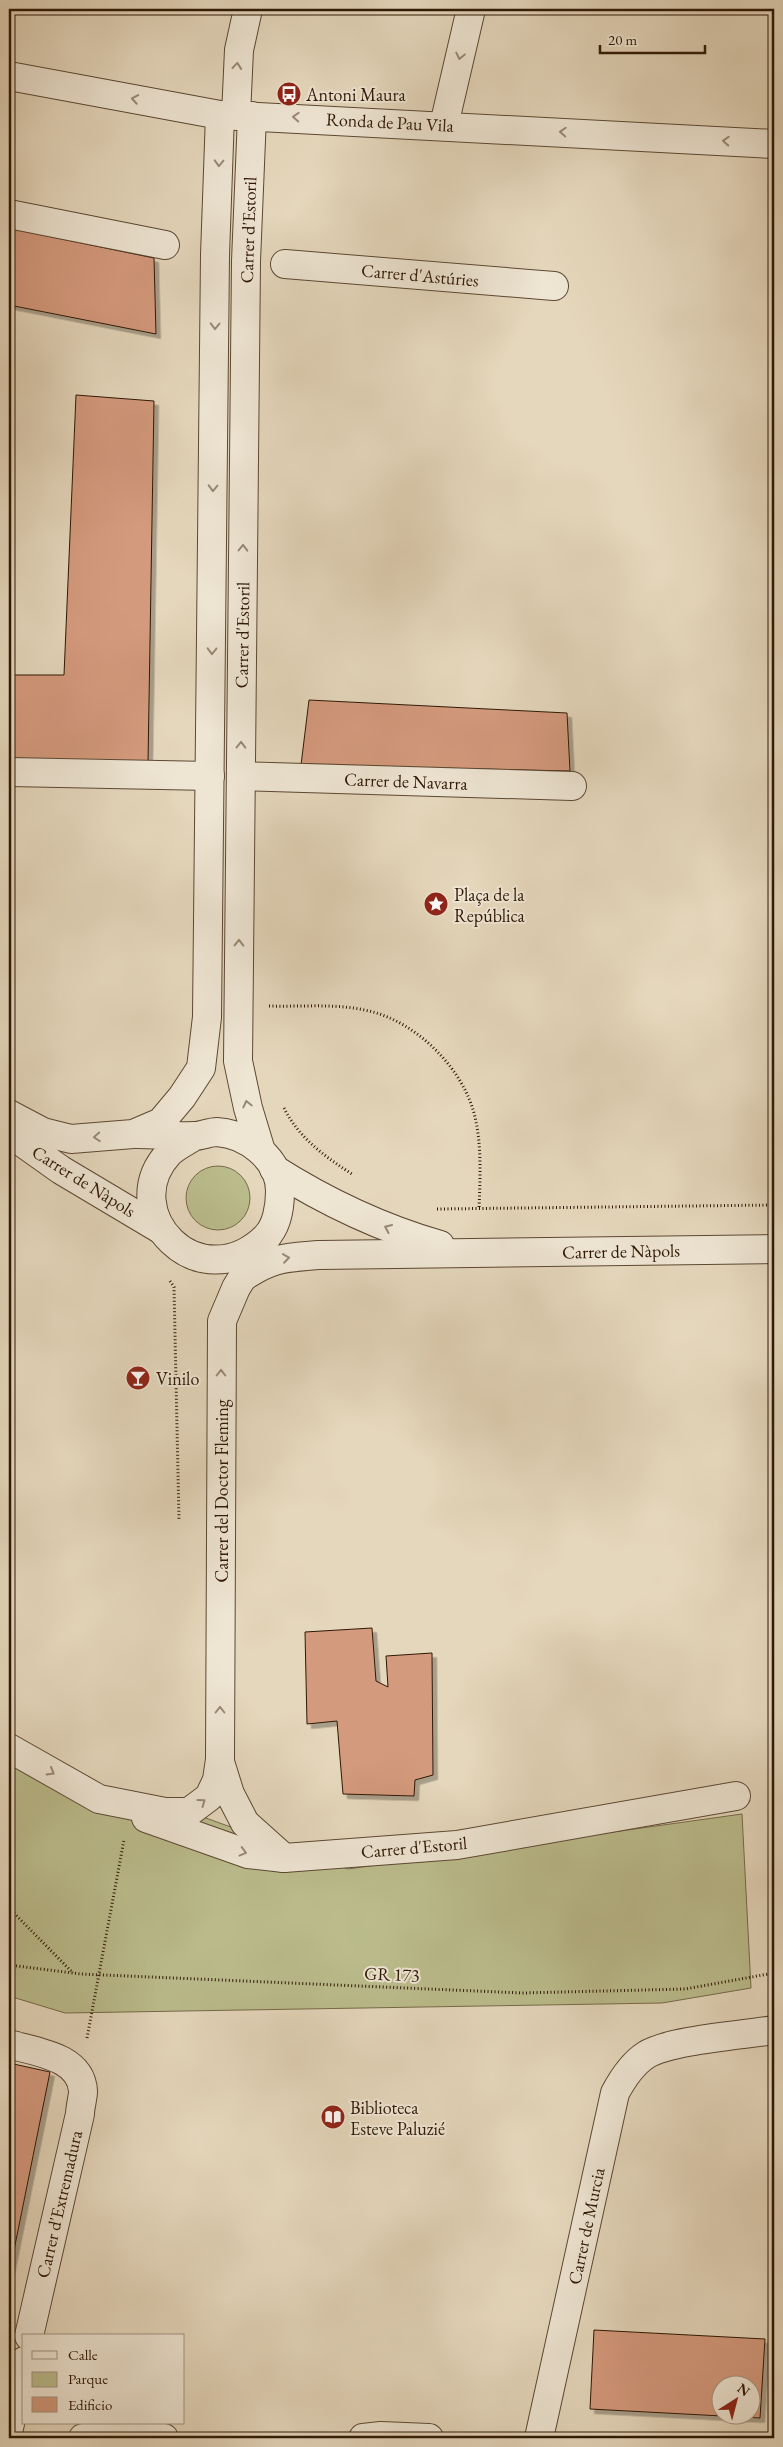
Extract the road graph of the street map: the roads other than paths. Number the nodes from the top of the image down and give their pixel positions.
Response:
1 (248, 9) edge
2 (471, 9) edge
3 (9, 76) edge
4 (236, 115) junction
5 (444, 125) junction
6 (774, 144) edge
7 (9, 214) edge
8 (166, 245) dead end
9 (286, 264) dead end
10 (554, 286) dead end
11 (9, 772) edge
12 (210, 776) junction
13 (241, 776) junction
14 (572, 786) dead end
15 (9, 1114) edge
16 (9, 1133) edge
17 (174, 1138) junction
18 (268, 1160) junction
19 (160, 1228) junction
20 (268, 1235) junction
21 (774, 1249) edge
22 (468, 1253) junction
23 (242, 1278) junction
24 (9, 1748) edge
25 (220, 1759) junction
26 (736, 1796) dead end
27 (99, 1799) junction
28 (284, 1858) junction
29 (774, 2030) edge
30 (9, 2044) edge
31 (30, 2334) edge
32 (22, 2370) edge
33 (9, 2428) edge
34 (83, 2438) edge
35 (164, 2438) edge
36 (363, 2438) edge
37 (429, 2438) edge
38 (539, 2438) edge

4 -> 1 street
2 -> 5 street
4 -> 3 street, Ronda de Pau Vila
5 -> 4 street, Ronda de Pau Vila
4 -> 12 street, Carrer d'Estoril
13 -> 4 street, Carrer d'Estoril
6 -> 5 street, Ronda de Pau Vila
7 - 8 street
9 - 10 street, Carrer d'Astúries
11 - 12 street
12 - 17 street, Carrer d'Estoril
13 - 14 street, Carrer de Navarra
18 -> 13 street, Carrer d'Estoril
17 -> 15 street, Carrer de Nàpols
16 - 19 street, Carrer de Nàpols
17 - 18 street
17 - 19 street
18 - 20 street
22 -> 18 street, Carrer de Nàpols
19 - 20 street
20 - 23 street, Carrer del Doctor Fleming
21 - 22 street, Carrer de Nàpols
23 -> 22 street, Carrer de Nàpols
25 -> 23 street, Carrer del Doctor Fleming
24 -> 27 street, Carrer del Doctor Fleming
27 -> 25 street, Carrer del Doctor Fleming
25 - 28 street, Carrer del Doctor Fleming
26 - 28 street, Carrer d'Estoril
27 -> 28 street, Carrer d'Estoril
29 - 38 street, Carrer de Murcia
30 - 31 street, Carrer d'Extremadura
32 - 33 street
34 - 35 street
36 - 37 street

